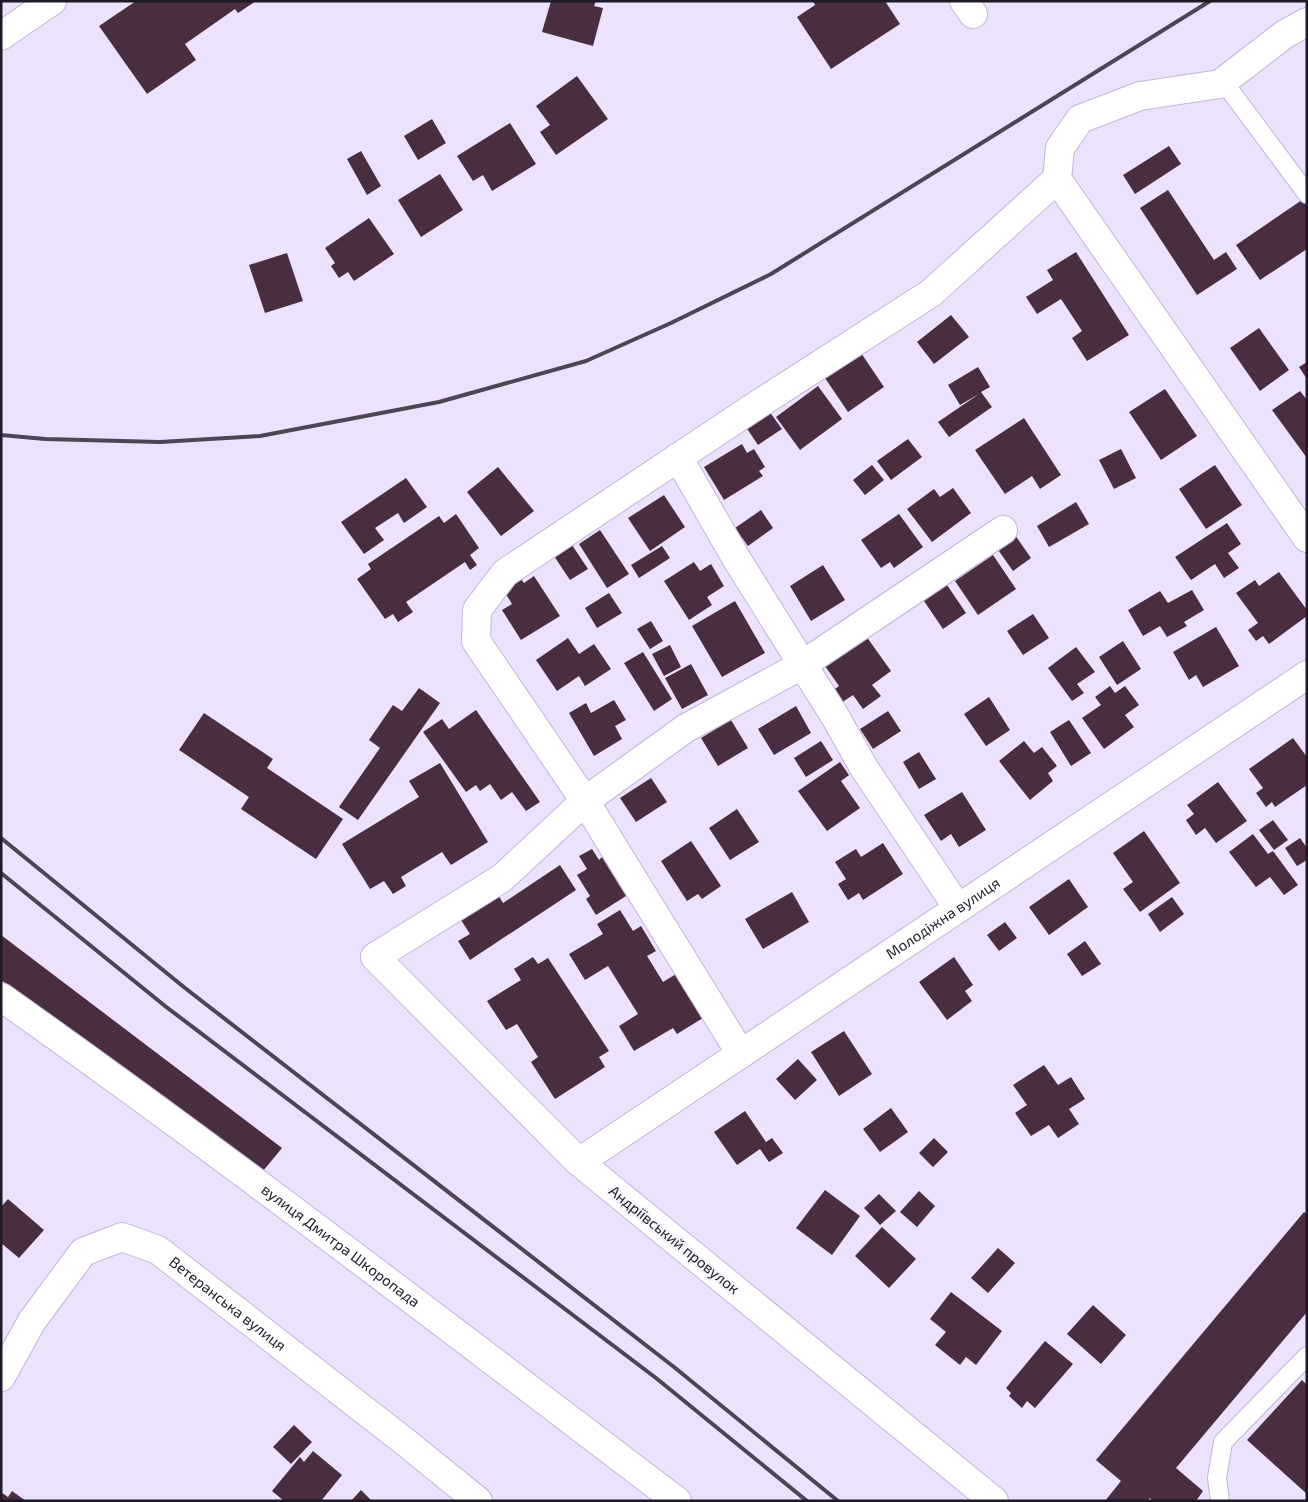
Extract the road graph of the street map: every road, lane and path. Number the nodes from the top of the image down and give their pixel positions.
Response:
1 (52, 1) edge
2 (1307, 22) edge
3 (1, 36) edge
4 (1223, 81) junction
5 (1057, 179) junction
6 (1307, 194) edge
7 (678, 457) junction
8 (1003, 530) dead end
9 (1307, 538) edge
10 (802, 665) junction
11 (1307, 675) edge
12 (585, 802) junction
13 (958, 908) junction
14 (1, 997) edge
15 (741, 1054) junction
16 (579, 1162) junction
17 (1307, 1356) edge
18 (1, 1377) edge
19 (478, 1501) edge
20 (677, 1501) edge
21 (994, 1501) edge
22 (1220, 1501) edge

1 - 3 street
2 - 4 street
4 - 5 street
4 - 6 lane
5 - 7 street
5 - 9 street
7 - 10 street
7 - 12 street
8 - 10 street
10 - 12 street
10 - 13 street
11 - 13 street, Молодіжна вулиця
12 - 15 street
12 - 16 street, Андріївський провулок
13 - 15 street, Молодіжна вулиця
14 - 20 street, вулиця Дмитра Шкоропада
15 - 16 street, Молодіжна вулиця
16 - 21 street, Андріївський провулок
17 - 22 lane
18 - 19 street, Ветеранська вулиця

